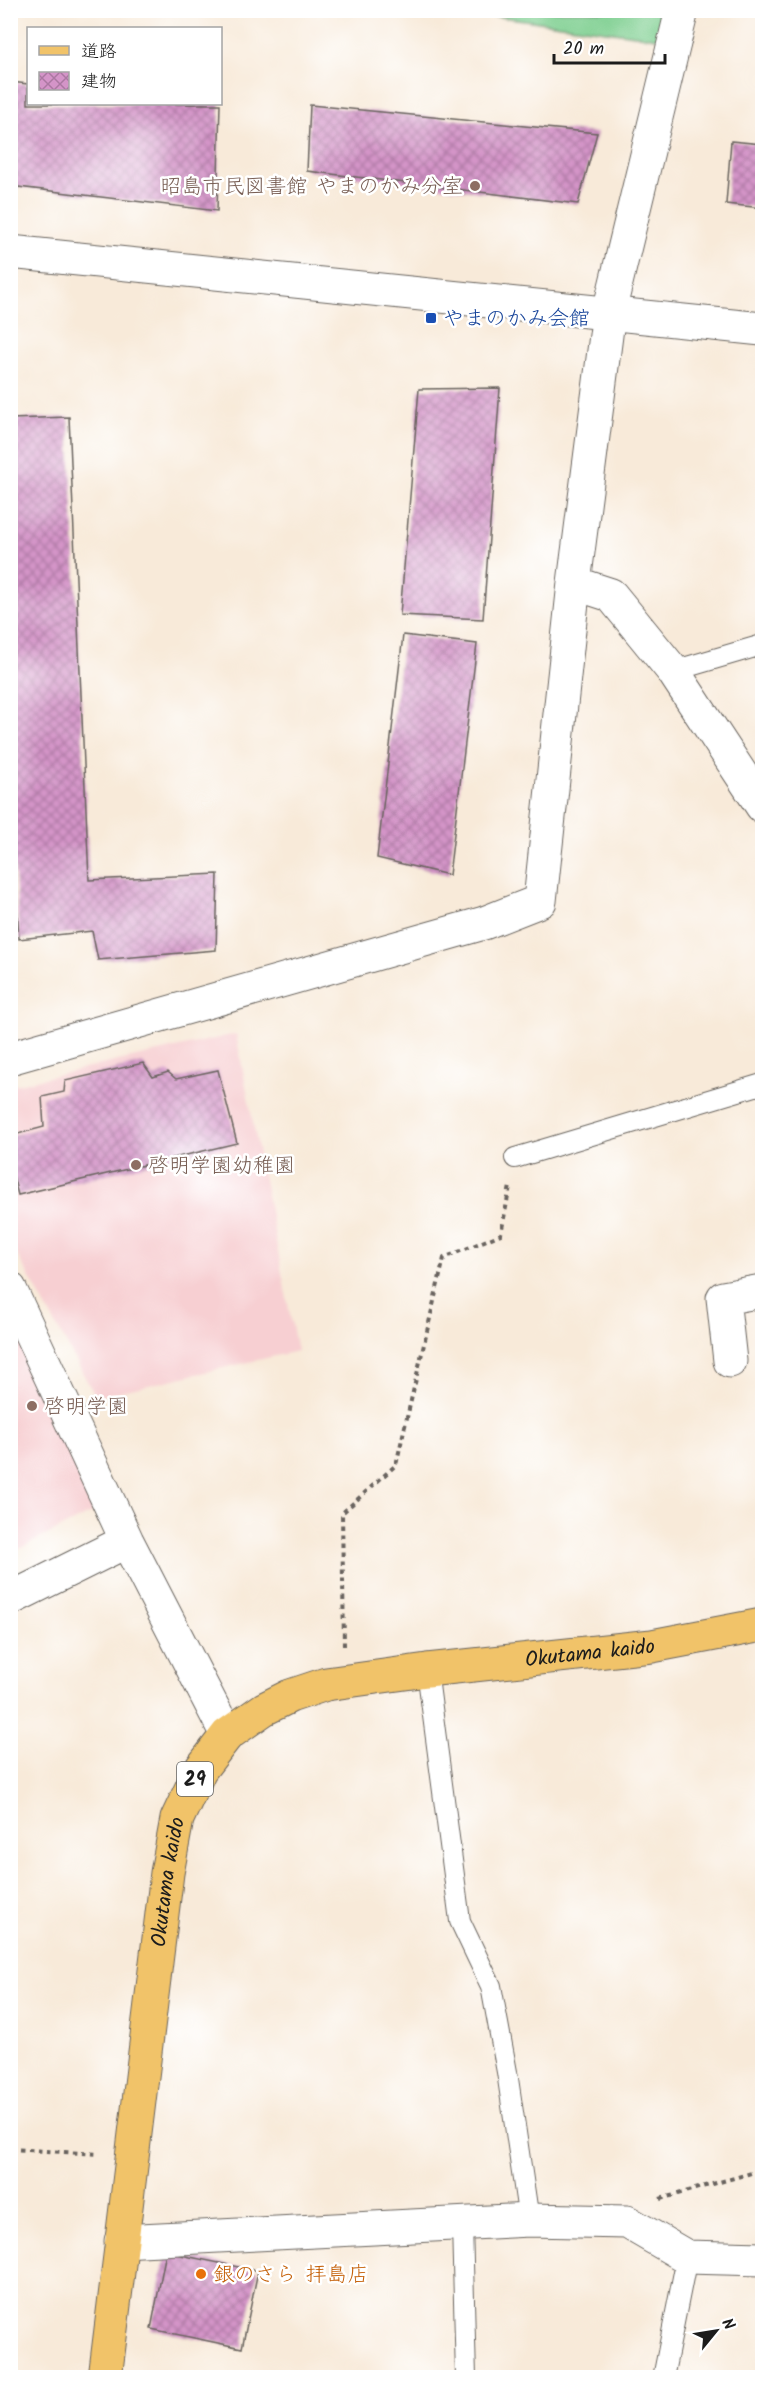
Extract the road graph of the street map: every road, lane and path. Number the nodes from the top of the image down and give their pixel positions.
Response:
1 (682, 10) edge
2 (10, 252) edge
3 (609, 312) junction
4 (762, 329) edge
5 (574, 584) junction
6 (762, 645) edge
7 (673, 671) junction
8 (762, 806) edge
9 (10, 1058) edge
10 (762, 1084) edge
11 (515, 1158) joint
12 (10, 1289) edge
13 (762, 1291) edge
14 (730, 1361) dead end
15 (128, 1541) junction
16 (10, 1599) edge
17 (762, 1625) edge
18 (427, 1670) junction
19 (344, 1682) junction
20 (227, 1735) junction
21 (10, 2149) edge
22 (132, 2156) junction
23 (762, 2170) edge
24 (651, 2202) dead end
25 (529, 2220) junction
26 (462, 2224) junction
27 (121, 2241) junction
28 (687, 2257) junction
29 (762, 2259) edge
30 (105, 2378) edge
31 (466, 2378) edge
32 (663, 2378) edge

1 - 3 street
2 - 3 street
3 - 4 street
3 - 5 street
5 - 7 street
5 - 9 street
6 - 7 lane
7 - 8 street
10 - 11 lane
11 - 19 path
12 - 15 street
13 - 14 street
15 - 16 street
15 - 20 street
17 - 18 main road, Okutama kaido / 29
18 - 19 main road, Okutama kaido / 29
18 - 25 lane
19 - 20 main road, Okutama kaido / 29
20 - 22 main road, Okutama kaido / 29
21 - 22 path
22 - 27 main road, Okutama kaido / 29
23 - 24 path
25 - 26 street
25 - 28 street
26 - 27 street
26 - 31 lane
27 - 30 main road, Okutama kaido / 29
28 - 29 street
28 - 32 lane

